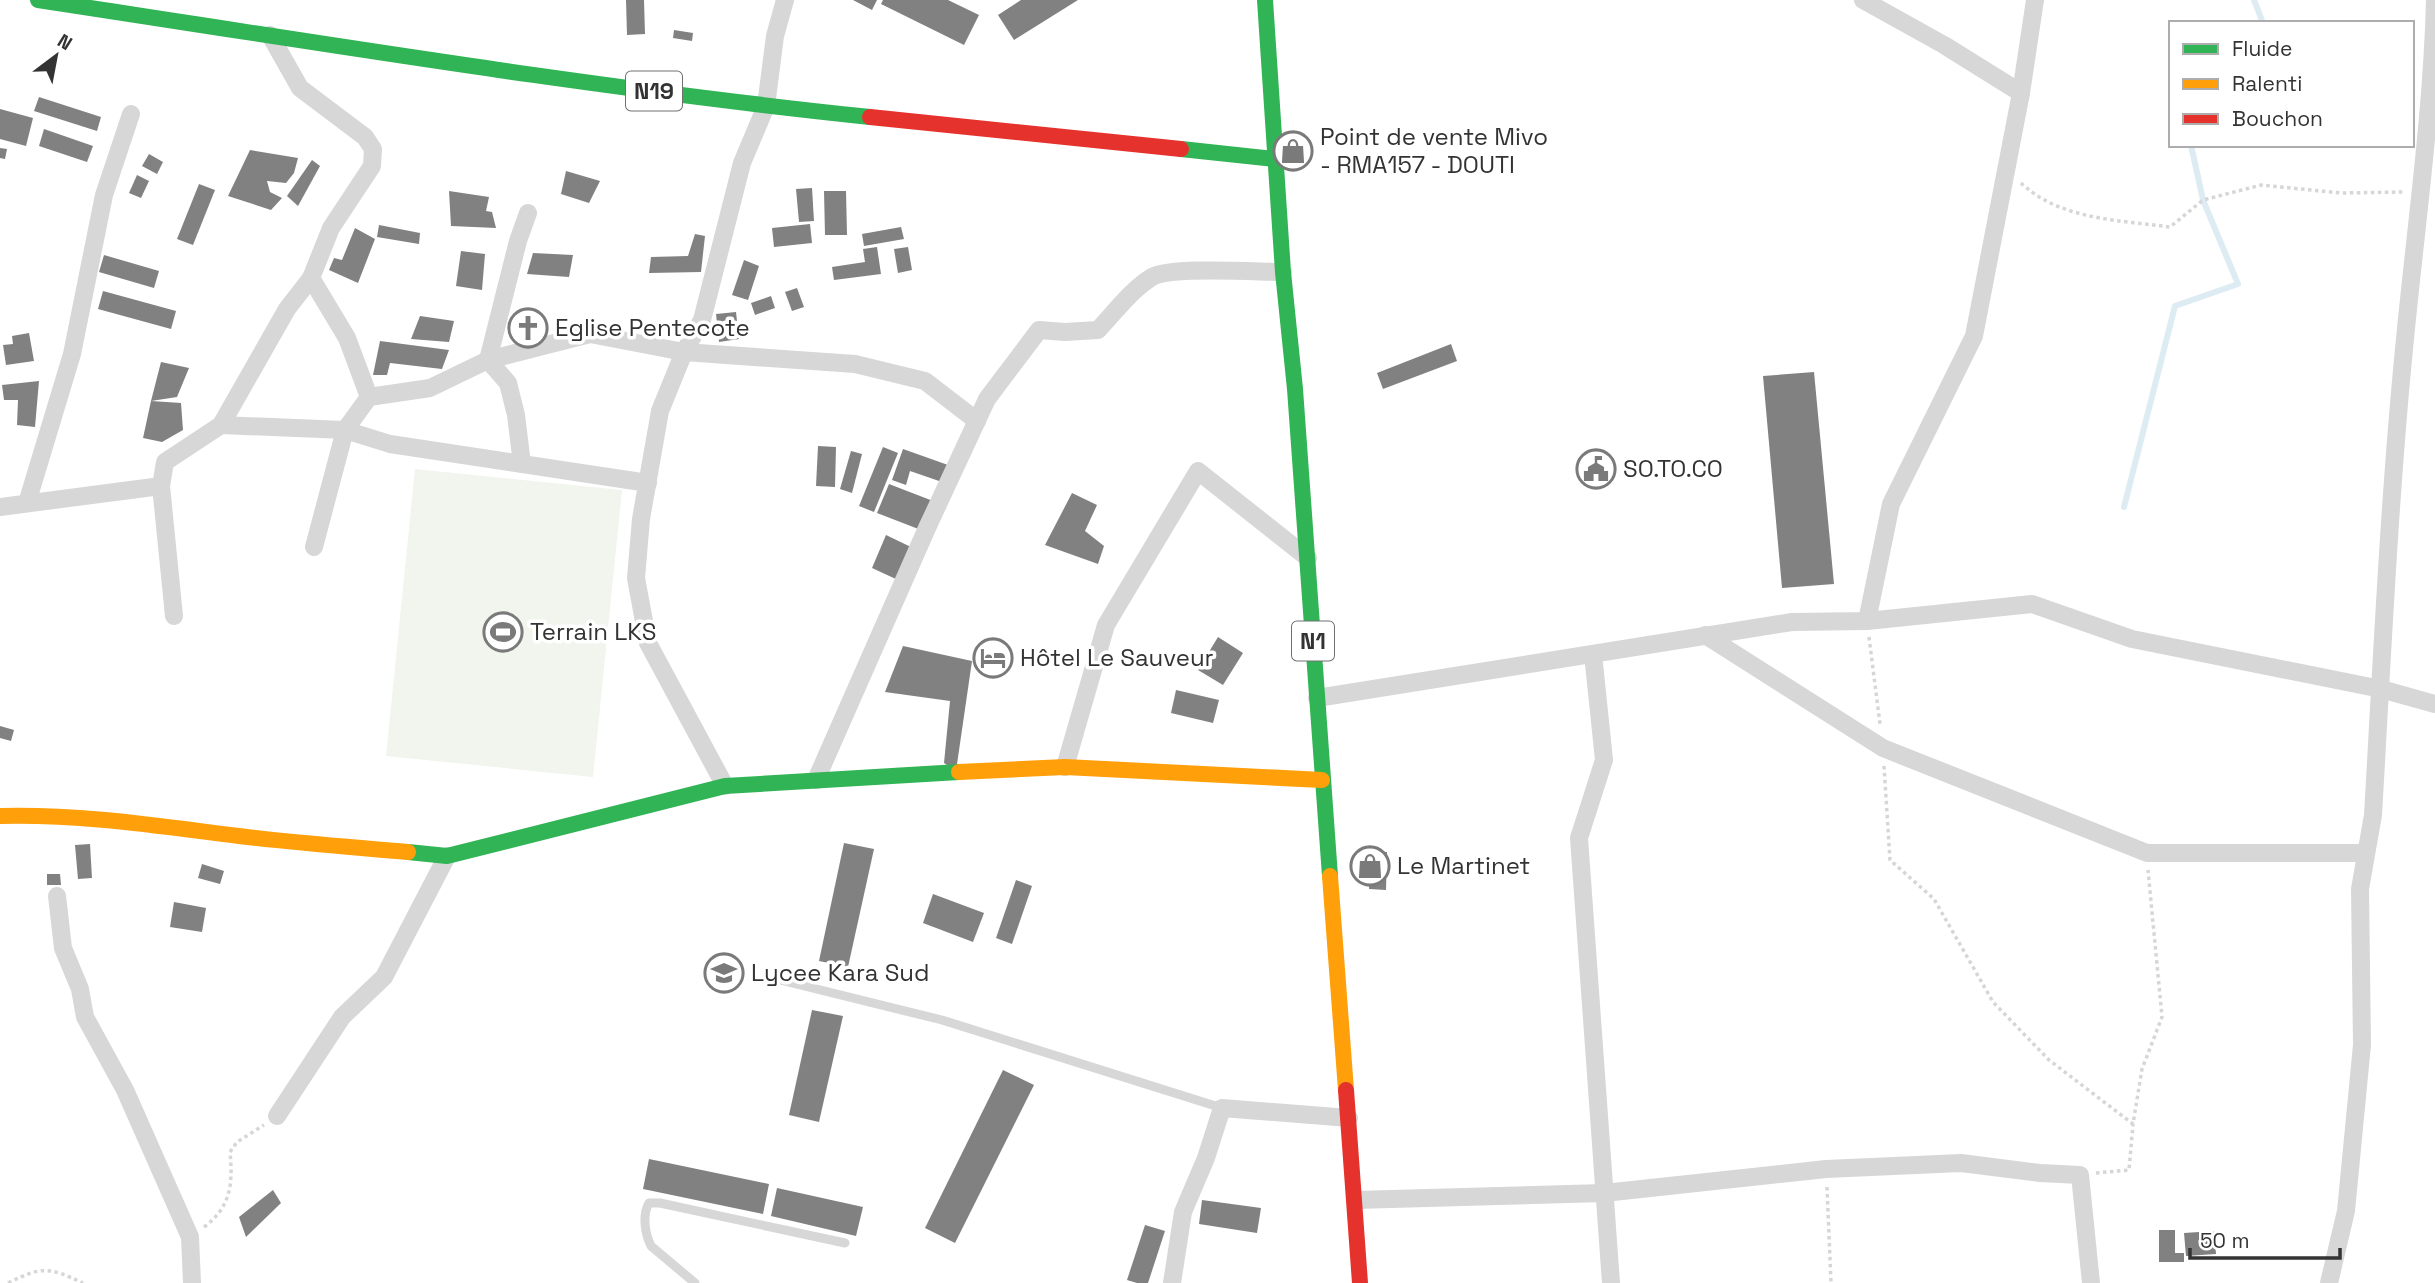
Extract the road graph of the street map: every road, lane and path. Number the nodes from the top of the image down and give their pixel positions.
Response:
1 (38, 0) edge
2 (785, 0) edge
3 (1265, 0) edge
4 (1863, 0) edge
5 (2035, 0) edge
6 (2435, 0) edge
7 (92, 5) edge
8 (270, 35) junction
9 (2434, 45) edge
10 (2021, 93) junction
11 (766, 106) junction
12 (131, 114) dead end
13 (1275, 159) junction
14 (2007, 169) junction
15 (2422, 192) junction
16 (528, 213) dead end
17 (1283, 272) junction
18 (311, 278) junction
19 (684, 352) junction
20 (488, 360) junction
21 (369, 397) junction
22 (977, 421) junction
23 (221, 425) junction
24 (345, 430) junction
25 (522, 464) junction
26 (648, 483) junction
27 (161, 486) junction
28 (27, 503) junction
29 (0, 507) edge
30 (314, 547) dead end
31 (1308, 558) junction
32 (174, 616) dead end
33 (1867, 621) junction
34 (1705, 635) junction
35 (1593, 654) junction
36 (2381, 690) junction
37 (1317, 698) junction
38 (2435, 704) edge
39 (1883, 748) junction
40 (1065, 767) junction
41 (816, 780) junction
42 (1322, 780) junction
43 (725, 786) junction
44 (0, 816) edge
45 (2147, 853) junction
46 (2366, 853) junction
47 (447, 856) junction
48 (57, 896) dead end
49 (768, 977) dead end
50 (1222, 1108) junction
51 (277, 1116) joint
52 (1349, 1118) junction
53 (2133, 1124) junction
54 (1826, 1169) junction
55 (2080, 1175) junction
56 (1604, 1193) junction
57 (1355, 1200) junction
58 (190, 1237) junction
59 (845, 1242) dead end
60 (8, 1283) edge
61 (83, 1283) edge
62 (192, 1283) edge
63 (695, 1283) edge
64 (1172, 1283) edge
65 (1360, 1283) edge
66 (1611, 1283) edge
67 (1831, 1283) edge
68 (2091, 1283) edge
69 (2329, 1283) edge

1 - 7 main road, N19
2 - 11 street
3 - 13 main road, N1
4 - 10 street
5 - 10 street
6 - 9 street
7 - 8 main road, N19
8 - 11 main road, N19
8 - 18 street
9 - 15 street
10 - 14 street
11 - 13 main road, N19
11 - 19 street
12 - 28 street
13 - 17 main road, N1
14 - 15 path
14 - 33 street
15 - 36 street
16 - 20 street
17 - 22 street
17 - 31 main road, N1
18 - 21 street
18 - 23 street
19 - 20 street
19 - 22 street
19 - 26 street
20 - 21 street
20 - 25 street
21 - 24 street
22 - 41 street
23 - 24 street
23 - 27 street
24 - 25 street
24 - 30 street
25 - 26 street
26 - 43 street
27 - 28 street
27 - 32 street
28 - 29 street
31 - 37 main road, N1
31 - 40 street
33 - 34 street
33 - 36 street
33 - 39 path
34 - 35 street
34 - 39 street
35 - 37 street
35 - 56 street
36 - 38 street
36 - 46 street
37 - 42 main road, N1
39 - 45 street
39 - 53 path
40 - 41 main road
40 - 42 main road
41 - 43 main road
42 - 52 main road, N1
43 - 47 main road
44 - 47 main road
45 - 46 street
45 - 53 path
46 - 69 street
47 - 51 street
48 - 58 street
49 - 50 lane
50 - 52 street
50 - 64 street
51 - 58 path
52 - 57 main road, N1
53 - 55 path
54 - 55 street
54 - 56 street
54 - 67 path
55 - 68 street
56 - 57 street
56 - 66 street
57 - 65 main road, N1
58 - 62 street
59 - 63 lane
60 - 61 path

